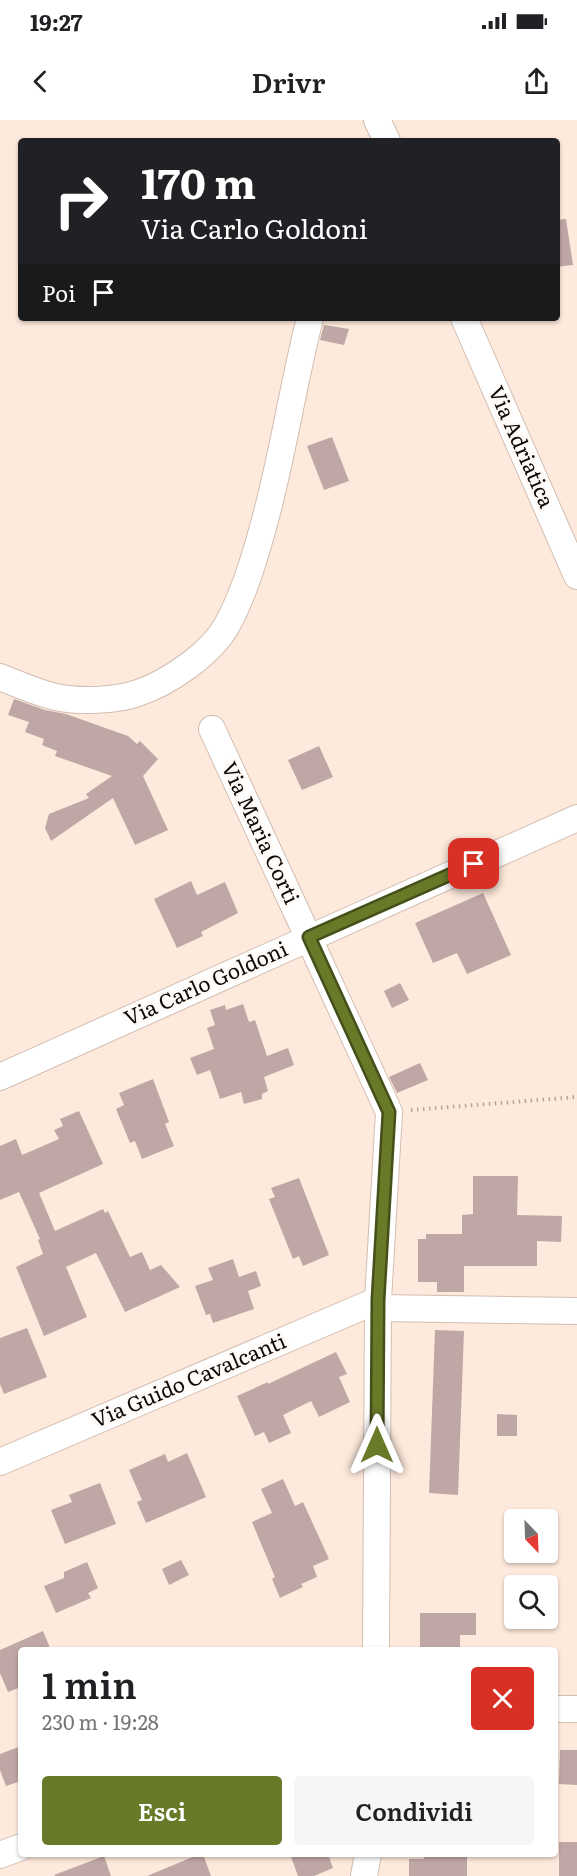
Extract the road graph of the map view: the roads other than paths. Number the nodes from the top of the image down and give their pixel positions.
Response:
1 (377, 120) edge
2 (386, 138) edge
3 (309, 321) edge
4 (465, 321) edge
5 (577, 576) edge
6 (0, 677) edge
7 (212, 729) dead end
8 (577, 818) edge
9 (309, 937) junction
10 (0, 1077) edge
11 (378, 1304) junction
12 (577, 1311) edge
13 (0, 1462) edge
14 (376, 1647) edge
15 (558, 1709) edge
16 (577, 1709) edge
17 (18, 1848) edge
18 (0, 1855) edge
19 (367, 1857) edge
20 (364, 1876) edge

1 - 2 street
3 - 6 street
4 - 5 street, Via Adriatica
7 - 9 street, Via Maria Corti
8 - 9 street, Via Carlo Goldoni
9 - 10 street, Via Carlo Goldoni
9 - 11 street, Via Maria Corti
11 - 12 street
11 - 13 street, Via Guido Cavalcanti
11 - 14 street
15 - 16 street
17 - 18 street
19 - 20 street

